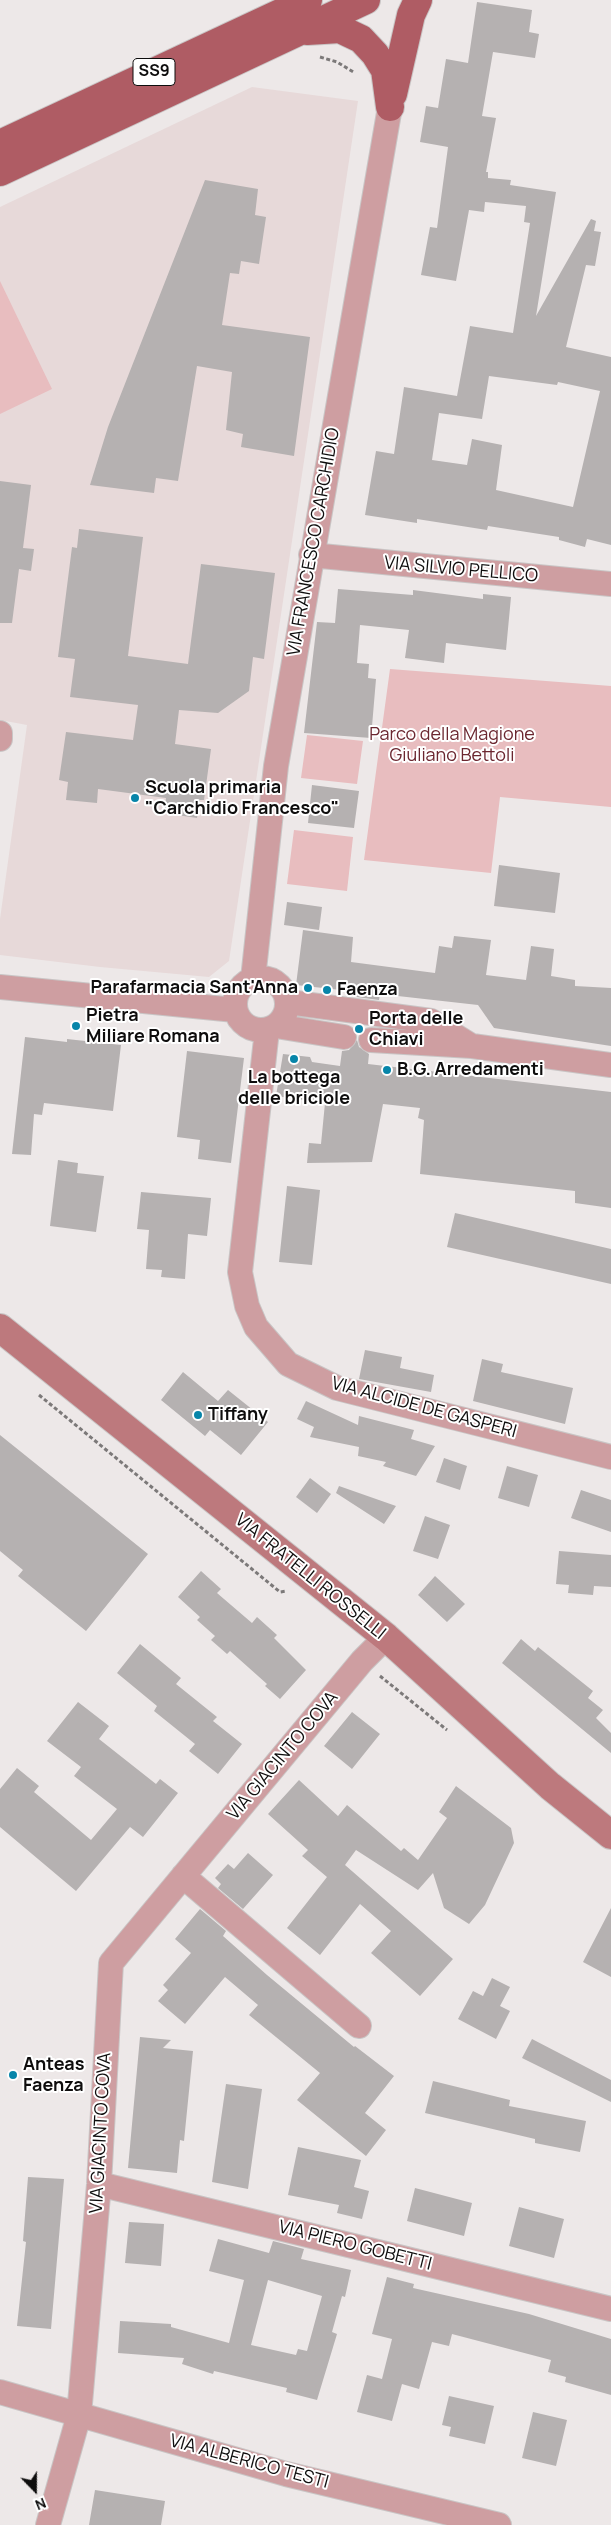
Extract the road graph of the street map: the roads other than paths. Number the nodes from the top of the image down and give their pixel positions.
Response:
1 (308, 0) edge
2 (366, 0) edge
3 (418, 0) edge
4 (300, 31) junction
5 (390, 107) junction
6 (0, 144) edge
7 (0, 172) edge
8 (311, 555) junction
9 (611, 584) edge
10 (0, 733) edge
11 (0, 739) edge
12 (254, 979) junction
13 (0, 986) edge
14 (288, 1002) junction
15 (235, 1010) junction
16 (271, 1028) junction
17 (344, 1037) dead end
18 (371, 1040) dead end
19 (472, 1046) junction
20 (611, 1065) edge
21 (0, 1328) edge
22 (611, 1457) edge
23 (386, 1637) junction
24 (611, 1835) edge
25 (183, 1876) junction
26 (359, 2026) dead end
27 (99, 2184) junction
28 (611, 2309) edge
29 (0, 2392) edge
30 (79, 2415) junction
31 (48, 2525) edge
32 (499, 2525) edge

1 - 6 main road, SS9
2 - 4 main road, SS9
3 - 5 main road
4 - 5 main road
4 - 7 main road, SS9
5 - 8 street, VIA FRANCESCO CARCHIDIO
8 - 9 street, VIA SILVIO PELLICO
8 - 12 street, VIA FRANCESCO CARCHIDIO
10 - 11 street
12 - 14 street
12 - 15 street
13 - 15 street
14 - 16 street
14 - 19 street
15 - 16 street
16 - 17 street
16 - 22 street, VIA ALCIDE DE GASPERI
18 - 19 street
19 - 20 street
21 - 23 main road, VIA FRATELLI ROSSELLI
23 - 24 main road, VIA FRATELLI ROSSELLI
23 - 25 street, VIA GIACINTO COVA
25 - 26 street
25 - 27 street, VIA GIACINTO COVA
27 - 28 street, VIA PIERO GOBETTI
27 - 30 street, VIA GIACINTO COVA
29 - 30 street, VIA ALBERICO TESTI
30 - 31 street, VIA GIACINTO COVA
30 - 32 street, VIA ALBERICO TESTI

